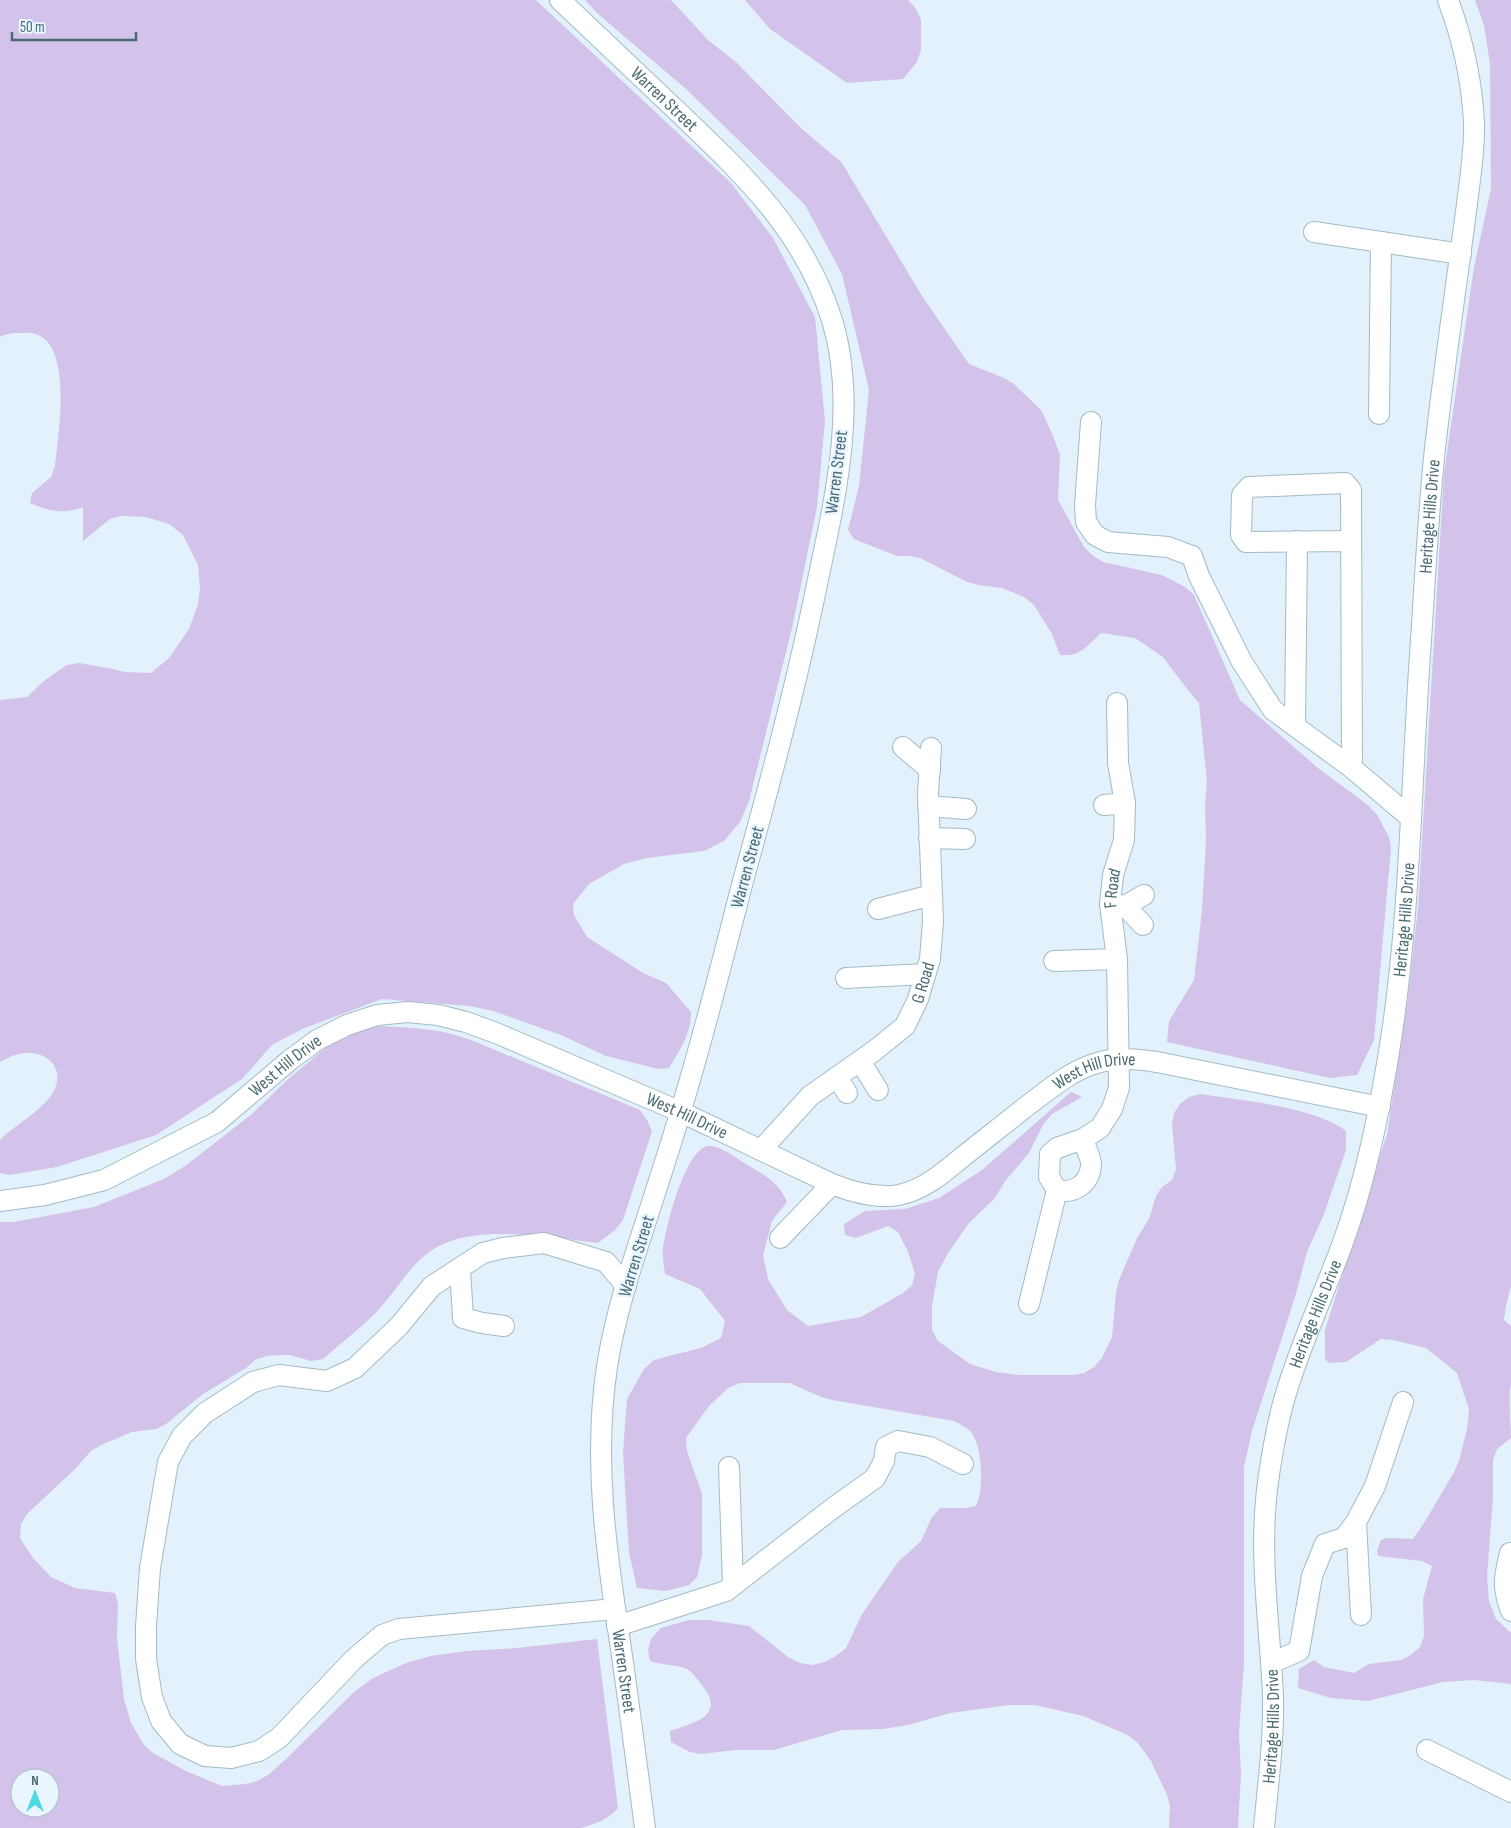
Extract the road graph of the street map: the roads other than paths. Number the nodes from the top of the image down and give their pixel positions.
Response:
1 (560, 0) edge
2 (1448, 0) edge
3 (1314, 232) dead end
4 (1381, 242) junction
5 (1461, 254) junction
6 (1379, 414) dead end
7 (1091, 422) dead end
8 (1297, 541) junction
9 (1351, 541) junction
10 (1123, 714) dead end
11 (1295, 726) junction
12 (903, 748) dead end
13 (931, 748) dead end
14 (1352, 768) junction
15 (930, 770) junction
16 (1125, 803) junction
17 (1104, 805) dead end
18 (928, 806) junction
19 (966, 809) dead end
20 (1411, 818) junction
21 (929, 838) junction
22 (965, 838) dead end
23 (932, 894) junction
24 (1144, 895) dead end
25 (1118, 905) junction
26 (878, 909) dead end
27 (1142, 925) dead end
28 (1117, 959) junction
29 (1054, 960) dead end
30 (925, 974) junction
31 (846, 978) dead end
32 (1118, 1059) junction
33 (860, 1061) junction
34 (878, 1090) dead end
35 (1380, 1107) junction
36 (681, 1112) junction
37 (1083, 1139) junction
38 (761, 1150) junction
39 (832, 1184) junction
40 (1057, 1190) junction
41 (0, 1201) edge
42 (780, 1238) dead end
43 (460, 1269) junction
44 (626, 1286) junction
45 (1029, 1304) dead end
46 (504, 1326) dead end
47 (1403, 1402) dead end
48 (963, 1464) dead end
49 (729, 1467) dead end
50 (1356, 1522) junction
51 (1510, 1553) edge
52 (733, 1585) junction
53 (1511, 1611) edge
54 (1360, 1616) dead end
55 (616, 1618) junction
56 (1271, 1663) junction
57 (1427, 1750) dead end
58 (1511, 1792) edge
59 (646, 1828) edge
60 (1264, 1828) edge

1 - 36 street, Warren Street
2 - 5 street, Heritage Hills Drive
3 - 4 street
4 - 5 street
4 - 6 street
5 - 20 street, Heritage Hills Drive
7 - 11 street
8 - 9 street
8 - 9 street
8 - 11 street
9 - 14 street
10 - 16 street, F Road
11 - 14 street
12 - 15 street
13 - 15 street, G Road
14 - 20 street
15 - 18 street, G Road
16 - 17 street
16 - 25 street, F Road
18 - 19 street
18 - 21 street, G Road
20 - 35 street, Heritage Hills Drive
21 - 22 street
21 - 23 street, G Road
23 - 26 street
23 - 30 street, G Road
24 - 25 street
25 - 27 street
25 - 28 street, F Road
28 - 29 street
28 - 32 street, F Road
30 - 31 street
30 - 33 street, G Road
32 - 35 street, West Hill Drive
32 - 37 street, F Road
32 - 39 street, West Hill Drive
33 - 34 street
33 - 38 street, G Road
35 - 56 street, Heritage Hills Drive
36 - 38 street, West Hill Drive
36 - 41 street, West Hill Drive
36 - 44 street, Warren Street
37 - 40 street
37 - 40 street
38 - 39 street, West Hill Drive
39 - 42 street
40 - 45 street
43 - 44 street
43 - 46 street
43 - 55 street
44 - 55 street, Warren Street
47 - 50 street
48 - 52 street
49 - 52 street
50 - 54 street
50 - 56 street
51 - 53 street
52 - 55 street
55 - 59 street, Warren Street
56 - 60 street, Heritage Hills Drive
57 - 58 street

